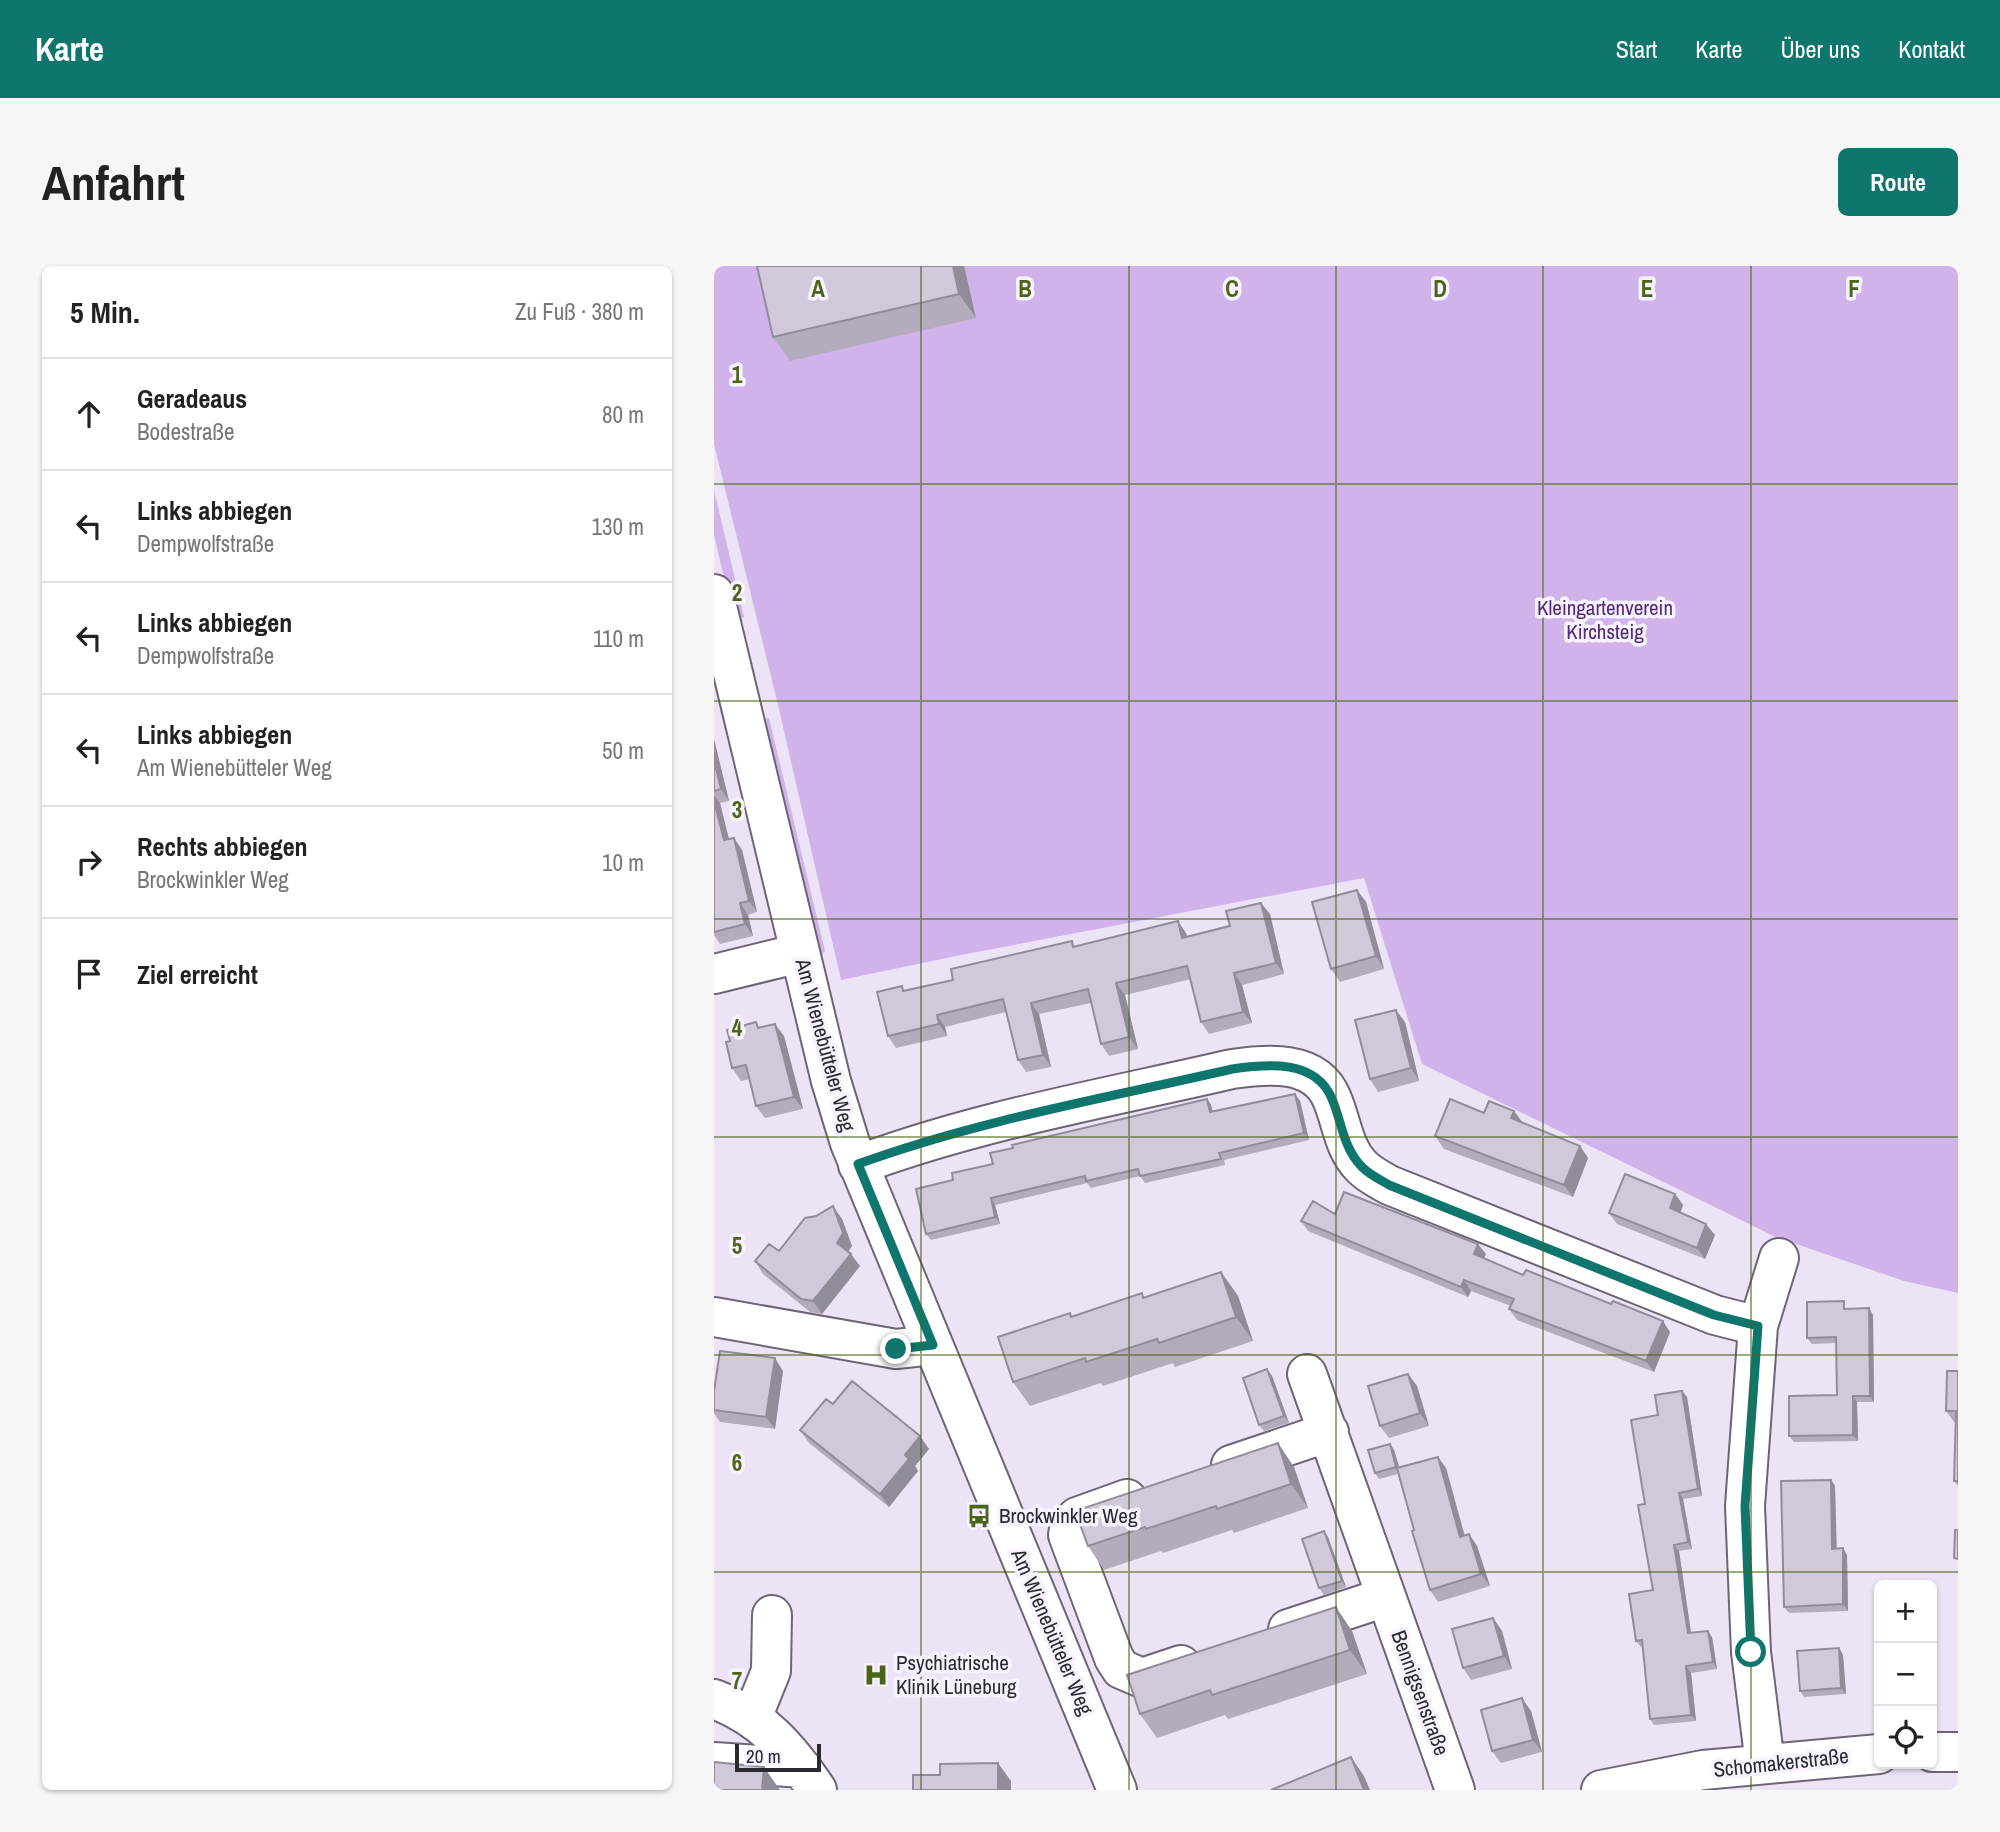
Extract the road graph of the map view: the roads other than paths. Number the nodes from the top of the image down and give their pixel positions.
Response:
1 (715, 605) edge
2 (800, 953) junction
3 (714, 974) edge
4 (858, 1164) junction
5 (1779, 1258) dead end
6 (714, 1317) edge
7 (1758, 1326) junction
8 (933, 1345) junction
9 (1307, 1374) dead end
10 (1329, 1432) junction
11 (1202, 1474) edge
12 (1155, 1490) edge
13 (1386, 1597) junction
14 (772, 1615) dead end
15 (1261, 1638) edge
16 (1210, 1655) edge
17 (714, 1699) edge
18 (752, 1718) junction
19 (1937, 1752) edge
20 (1958, 1752) edge
21 (1874, 1754) edge
22 (714, 1762) edge
23 (1765, 1764) junction
24 (810, 1779) edge
25 (1117, 1790) edge
26 (1455, 1790) edge
27 (1601, 1790) edge

1 - 2 street, Am Wienebütteler Weg
2 - 3 street
2 - 4 street, Am Wienebütteler Weg
4 - 7 street
4 - 8 street, Am Wienebütteler Weg
5 - 7 street
6 - 8 street
7 - 23 street
8 - 25 street, Am Wienebütteler Weg
9 - 10 street, Bennigsenstraße
10 - 11 street
10 - 13 street, Bennigsenstraße
12 - 16 street
13 - 15 street
13 - 26 street, Bennigsenstraße
14 - 18 street
17 - 18 street
18 - 24 street
19 - 20 street
21 - 23 street, Schomakerstraße
22 - 24 street
23 - 27 street, Schomakerstraße

